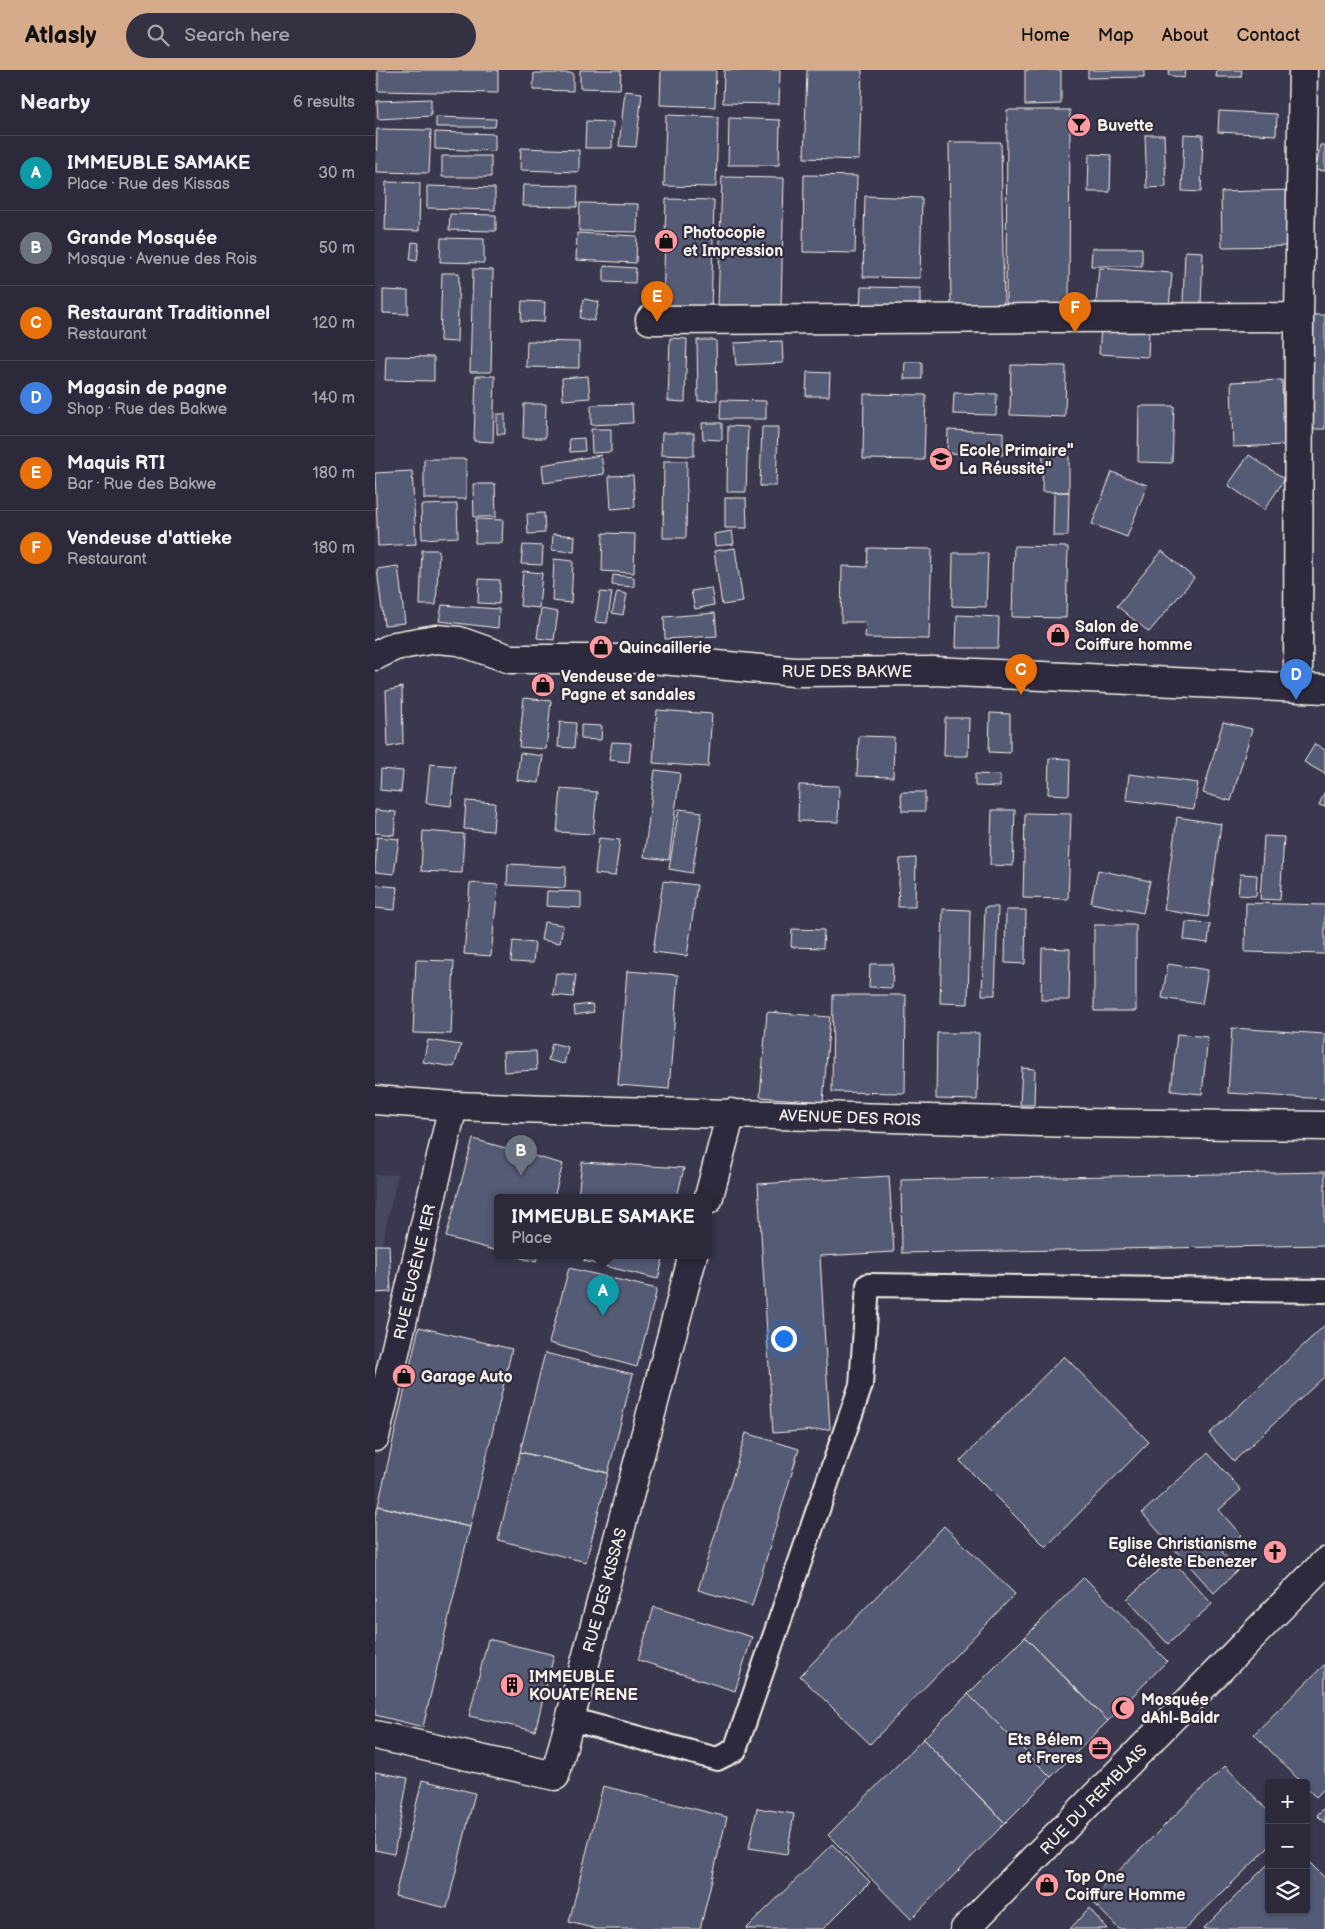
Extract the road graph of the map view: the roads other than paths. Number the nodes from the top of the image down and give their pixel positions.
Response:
1 (1303, 70) edge
2 (1299, 317) junction
3 (650, 320) dead end
4 (375, 656) edge
5 (1298, 688) junction
6 (1325, 689) edge
7 (375, 1100) edge
8 (453, 1106) junction
9 (731, 1113) junction
10 (1325, 1126) edge
11 (710, 1194) edge
12 (692, 1259) edge
13 (1325, 1291) edge
14 (375, 1437) edge
15 (1325, 1562) edge
16 (570, 1719) junction
17 (375, 1735) edge
18 (965, 1929) edge

1 - 2 street
2 - 3 street
2 - 5 street
4 - 5 street, RUE DES BAKWE
5 - 6 street, RUE DES BAKWE
7 - 8 street, AVENUE DES ROIS
8 - 9 street, AVENUE DES ROIS
8 - 14 street, RUE EUGÈNE 1ER
9 - 10 street, AVENUE DES ROIS
9 - 11 street
12 - 16 street, RUE DES KISSAS
13 - 16 lane
15 - 18 street, RUE DU REMBLAIS
16 - 17 street, RUE DES KISSAS

